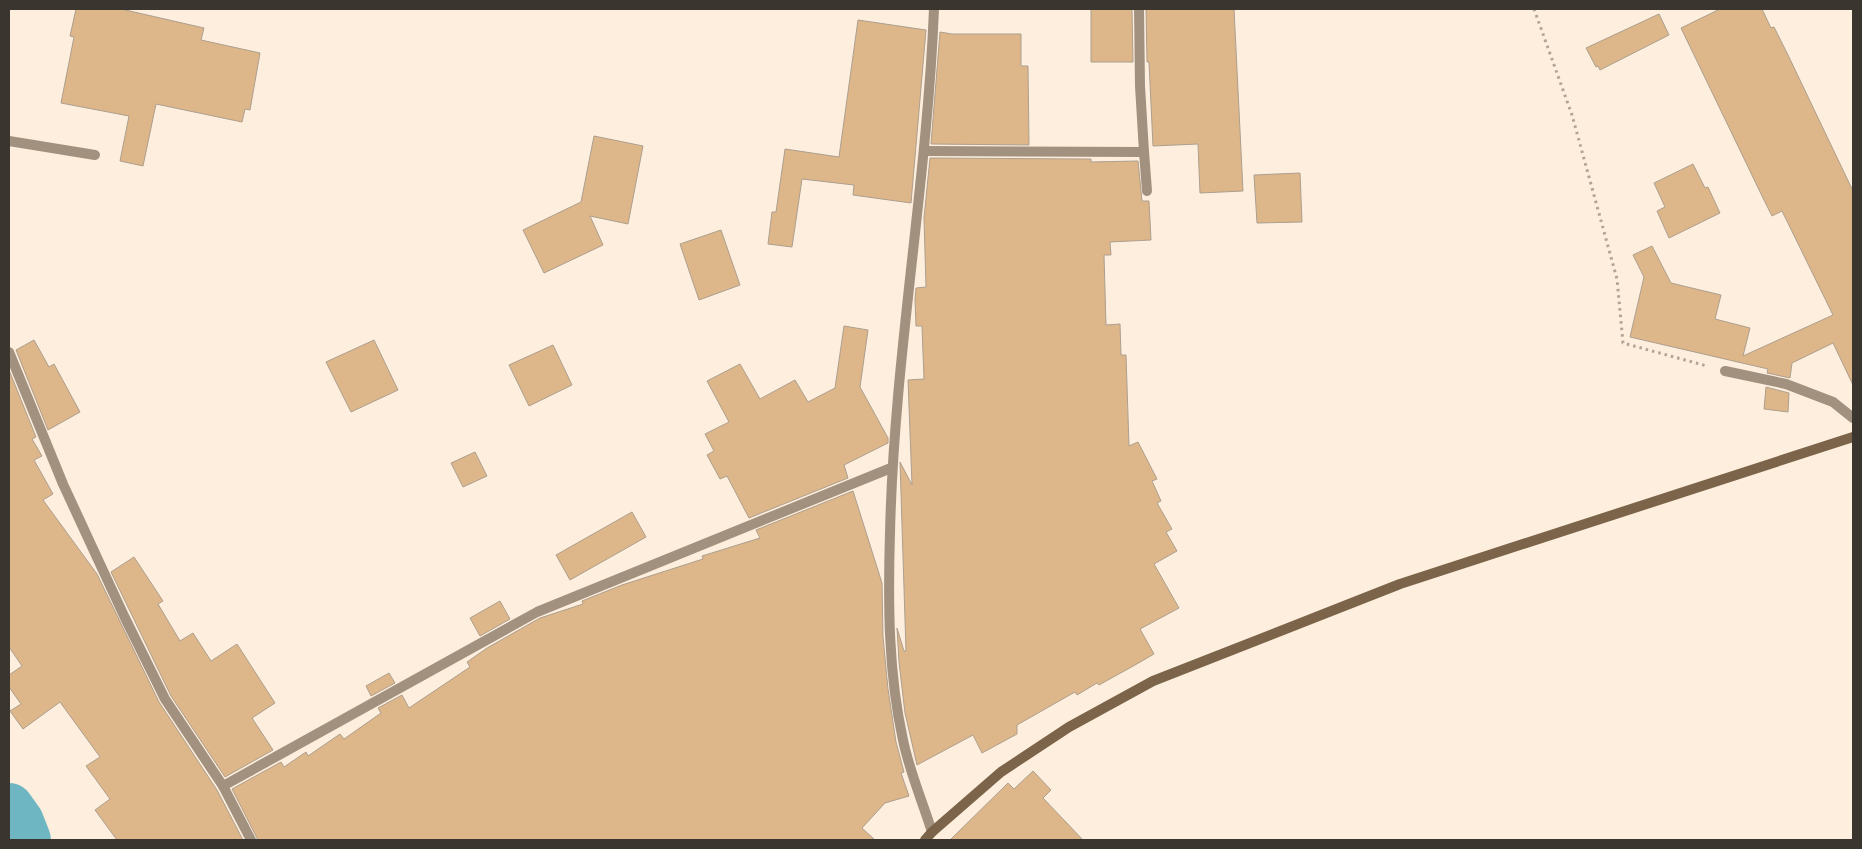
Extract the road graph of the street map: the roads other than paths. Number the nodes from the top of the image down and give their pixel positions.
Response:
1 (934, 9) edge
2 (1139, 9) edge
3 (9, 141) edge
4 (924, 152) junction
5 (1144, 152) junction
6 (96, 155) dead end
7 (1147, 191) dead end
8 (9, 352) edge
9 (1725, 371) road end
10 (1853, 418) edge
11 (1853, 437) edge
12 (891, 468) junction
13 (223, 786) junction
14 (932, 832) junction
15 (251, 840) edge
16 (925, 840) edge

1 - 4 street
2 - 5 street
3 - 6 street
4 - 5 street
4 - 12 street
5 - 7 street
8 - 13 street
9 - 10 street
11 - 14 street
12 - 13 street
12 - 14 street
13 - 15 street
14 - 16 street

